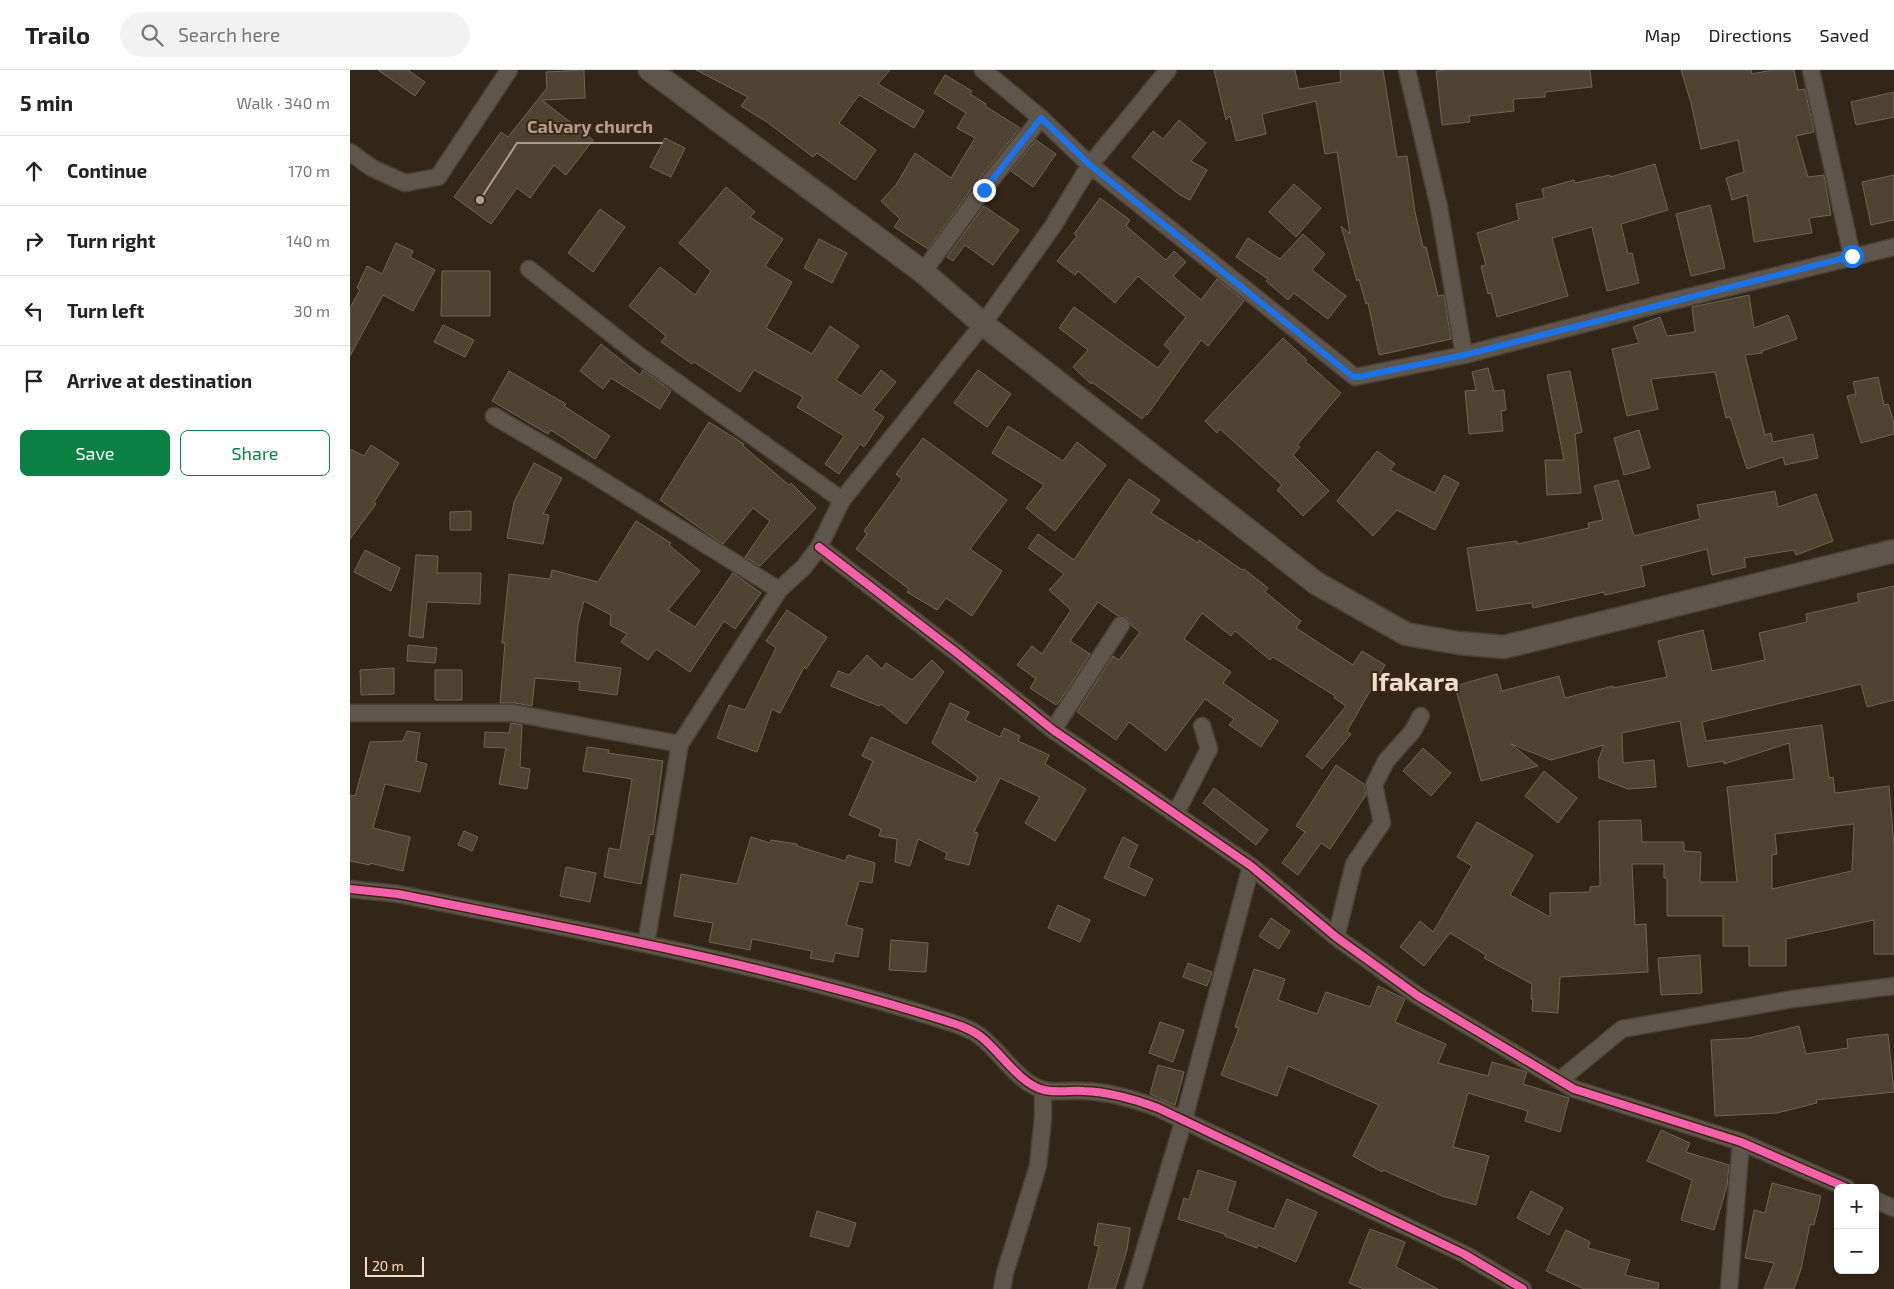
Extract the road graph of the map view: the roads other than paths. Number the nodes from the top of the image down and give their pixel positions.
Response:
1 (509, 70) edge
2 (650, 70) edge
3 (983, 70) edge
4 (1168, 70) edge
5 (1407, 70) edge
6 (1810, 70) edge
7 (1041, 118) junction
8 (350, 152) edge
9 (1090, 165) junction
10 (1894, 247) edge
11 (1852, 256) junction
12 (529, 269) dead end
13 (923, 272) junction
14 (983, 324) junction
15 (1464, 355) junction
16 (494, 416) dead end
17 (842, 500) junction
18 (819, 547) junction
19 (1894, 551) edge
20 (779, 590) junction
21 (1121, 625) dead end
22 (350, 713) edge
23 (1421, 716) dead end
24 (1202, 726) dead end
25 (1053, 730) junction
26 (680, 744) junction
27 (1176, 813) junction
28 (1251, 866) junction
29 (350, 889) edge
30 (1336, 937) junction
31 (646, 944) junction
32 (1894, 986) edge
33 (1560, 1080) junction
34 (1043, 1090) junction
35 (1184, 1119) junction
36 (1741, 1142) junction
37 (1838, 1184) edge
38 (1879, 1202) edge
39 (1894, 1208) edge
40 (1002, 1289) edge
41 (1133, 1289) edge
42 (1523, 1289) edge
43 (1729, 1289) edge

1 - 8 street
2 - 13 main road
3 - 7 street
4 - 9 street
5 - 15 street
6 - 11 street
7 - 9 street
7 - 13 street
9 - 14 street
9 - 15 street
10 - 11 street
11 - 15 street
12 - 17 street
13 - 14 main road
14 - 17 street
14 - 19 main road
16 - 20 street
17 - 18 street
18 - 20 street
18 - 25 street
20 - 26 street
21 - 25 street
22 - 26 street
23 - 30 street
24 - 27 street
25 - 27 street
26 - 31 street
27 - 28 street
28 - 30 street
28 - 35 street
29 - 31 street
30 - 33 street
31 - 34 street
32 - 33 street
33 - 36 street
34 - 35 street
34 - 40 street
35 - 41 street
35 - 42 street
36 - 37 street
36 - 43 street
38 - 39 street

